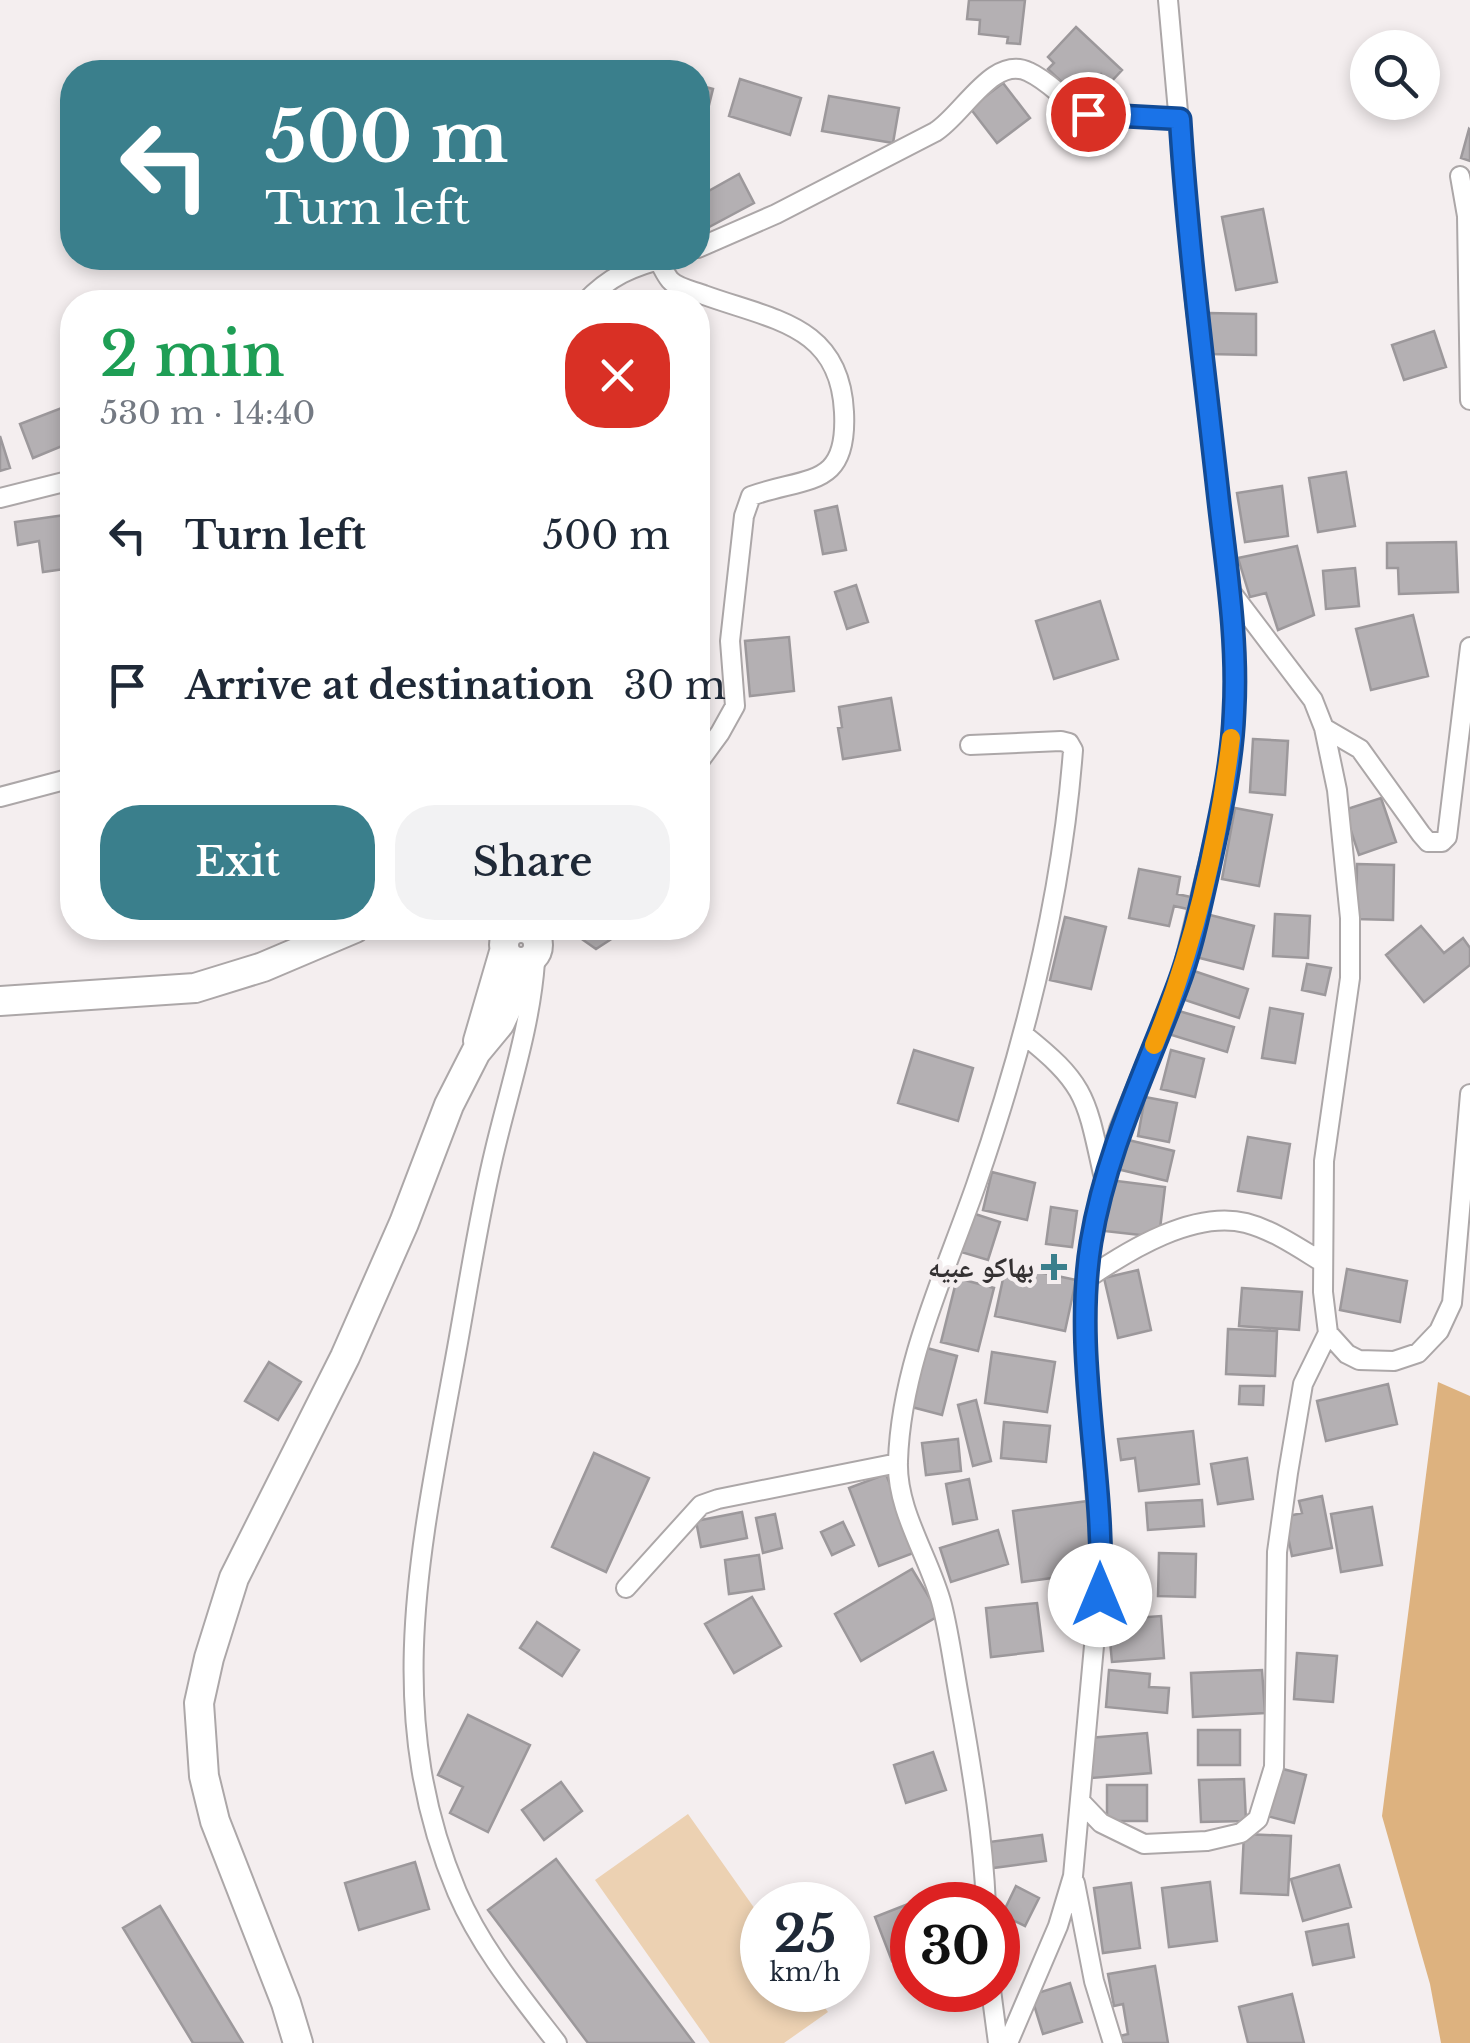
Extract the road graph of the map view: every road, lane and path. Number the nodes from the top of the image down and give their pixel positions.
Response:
1 (1168, 0) edge
2 (1180, 119) junction
3 (1460, 176) dead end
4 (710, 243) edge
5 (625, 270) edge
6 (666, 270) edge
7 (607, 290) edge
8 (692, 290) edge
9 (710, 296) edge
10 (1470, 400) edge
11 (60, 483) edge
12 (0, 498) edge
13 (1231, 592) junction
14 (1470, 647) edge
15 (1324, 728) junction
16 (970, 744) dead end
17 (710, 747) edge
18 (60, 781) edge
19 (0, 796) edge
20 (326, 940) edge
21 (524, 940) edge
22 (524, 940) edge
23 (0, 1001) edge
24 (1022, 1034) junction
25 (1470, 1094) edge
26 (1104, 1180) junction
27 (1322, 1262) junction
28 (1088, 1278) junction
29 (1328, 1333) junction
30 (898, 1463) junction
31 (626, 1588) dead end
32 (1080, 1801) junction
33 (1073, 1876) junction
34 (985, 1882) edge
35 (994, 2012) edge
36 (298, 2043) edge
37 (557, 2043) edge
38 (998, 2043) edge
39 (1008, 2043) edge
40 (1112, 2043) edge

1 - 2 street
2 - 4 street
2 - 13 street
3 - 10 street
5 - 7 street
6 - 8 street
9 - 17 street
11 - 12 street
13 - 15 street
13 - 26 street
14 - 15 street
15 - 27 street
16 - 24 street
18 - 19 street
20 - 23 main road
21 - 36 main road
22 - 37 street
24 - 26 street
24 - 30 street
25 - 29 street
26 - 28 street
27 - 28 street
27 - 29 street
28 - 32 street
29 - 32 street
30 - 31 street
30 - 34 street
32 - 33 street
33 - 39 street
33 - 40 street
35 - 38 street

